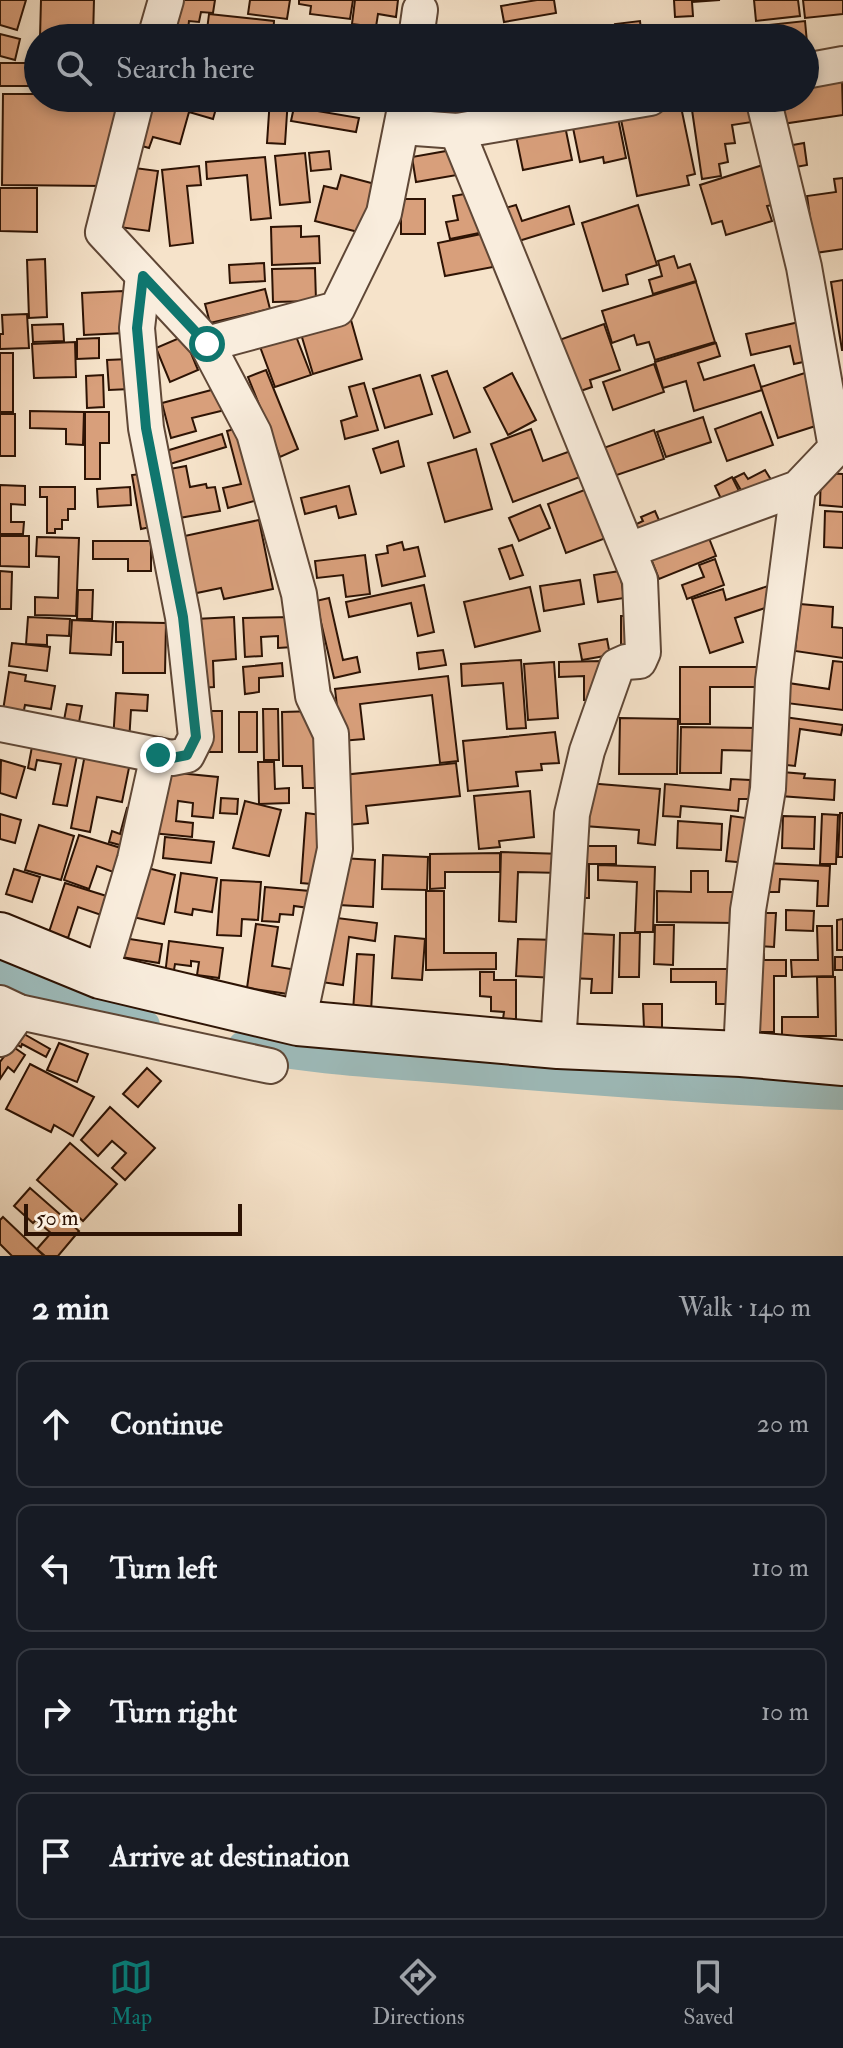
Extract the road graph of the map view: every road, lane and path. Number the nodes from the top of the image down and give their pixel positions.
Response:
1 (166, 0) edge
2 (159, 24) edge
3 (843, 64) edge
4 (819, 68) edge
5 (133, 112) edge
6 (404, 112) edge
7 (568, 112) edge
8 (766, 112) edge
9 (457, 131) junction
10 (143, 276) junction
11 (207, 344) junction
12 (798, 488) junction
13 (629, 550) junction
14 (0, 724) edge
15 (158, 755) junction
16 (0, 935) edge
17 (100, 976) junction
18 (6, 1018) edge
19 (298, 1023) junction
20 (558, 1046) junction
21 (741, 1054) junction
22 (843, 1063) edge
23 (270, 1066) dead end

1 - 2 street
3 - 4 street
5 - 10 street
6 - 9 street
6 - 11 street
7 - 9 street
8 - 12 street
9 - 13 street
10 - 11 street
10 - 15 street
11 - 19 street
12 - 13 street
12 - 21 street
13 - 20 street
14 - 15 street
15 - 17 street
16 - 17 street
17 - 19 street
18 - 23 street
19 - 20 street
20 - 21 street
21 - 22 street

